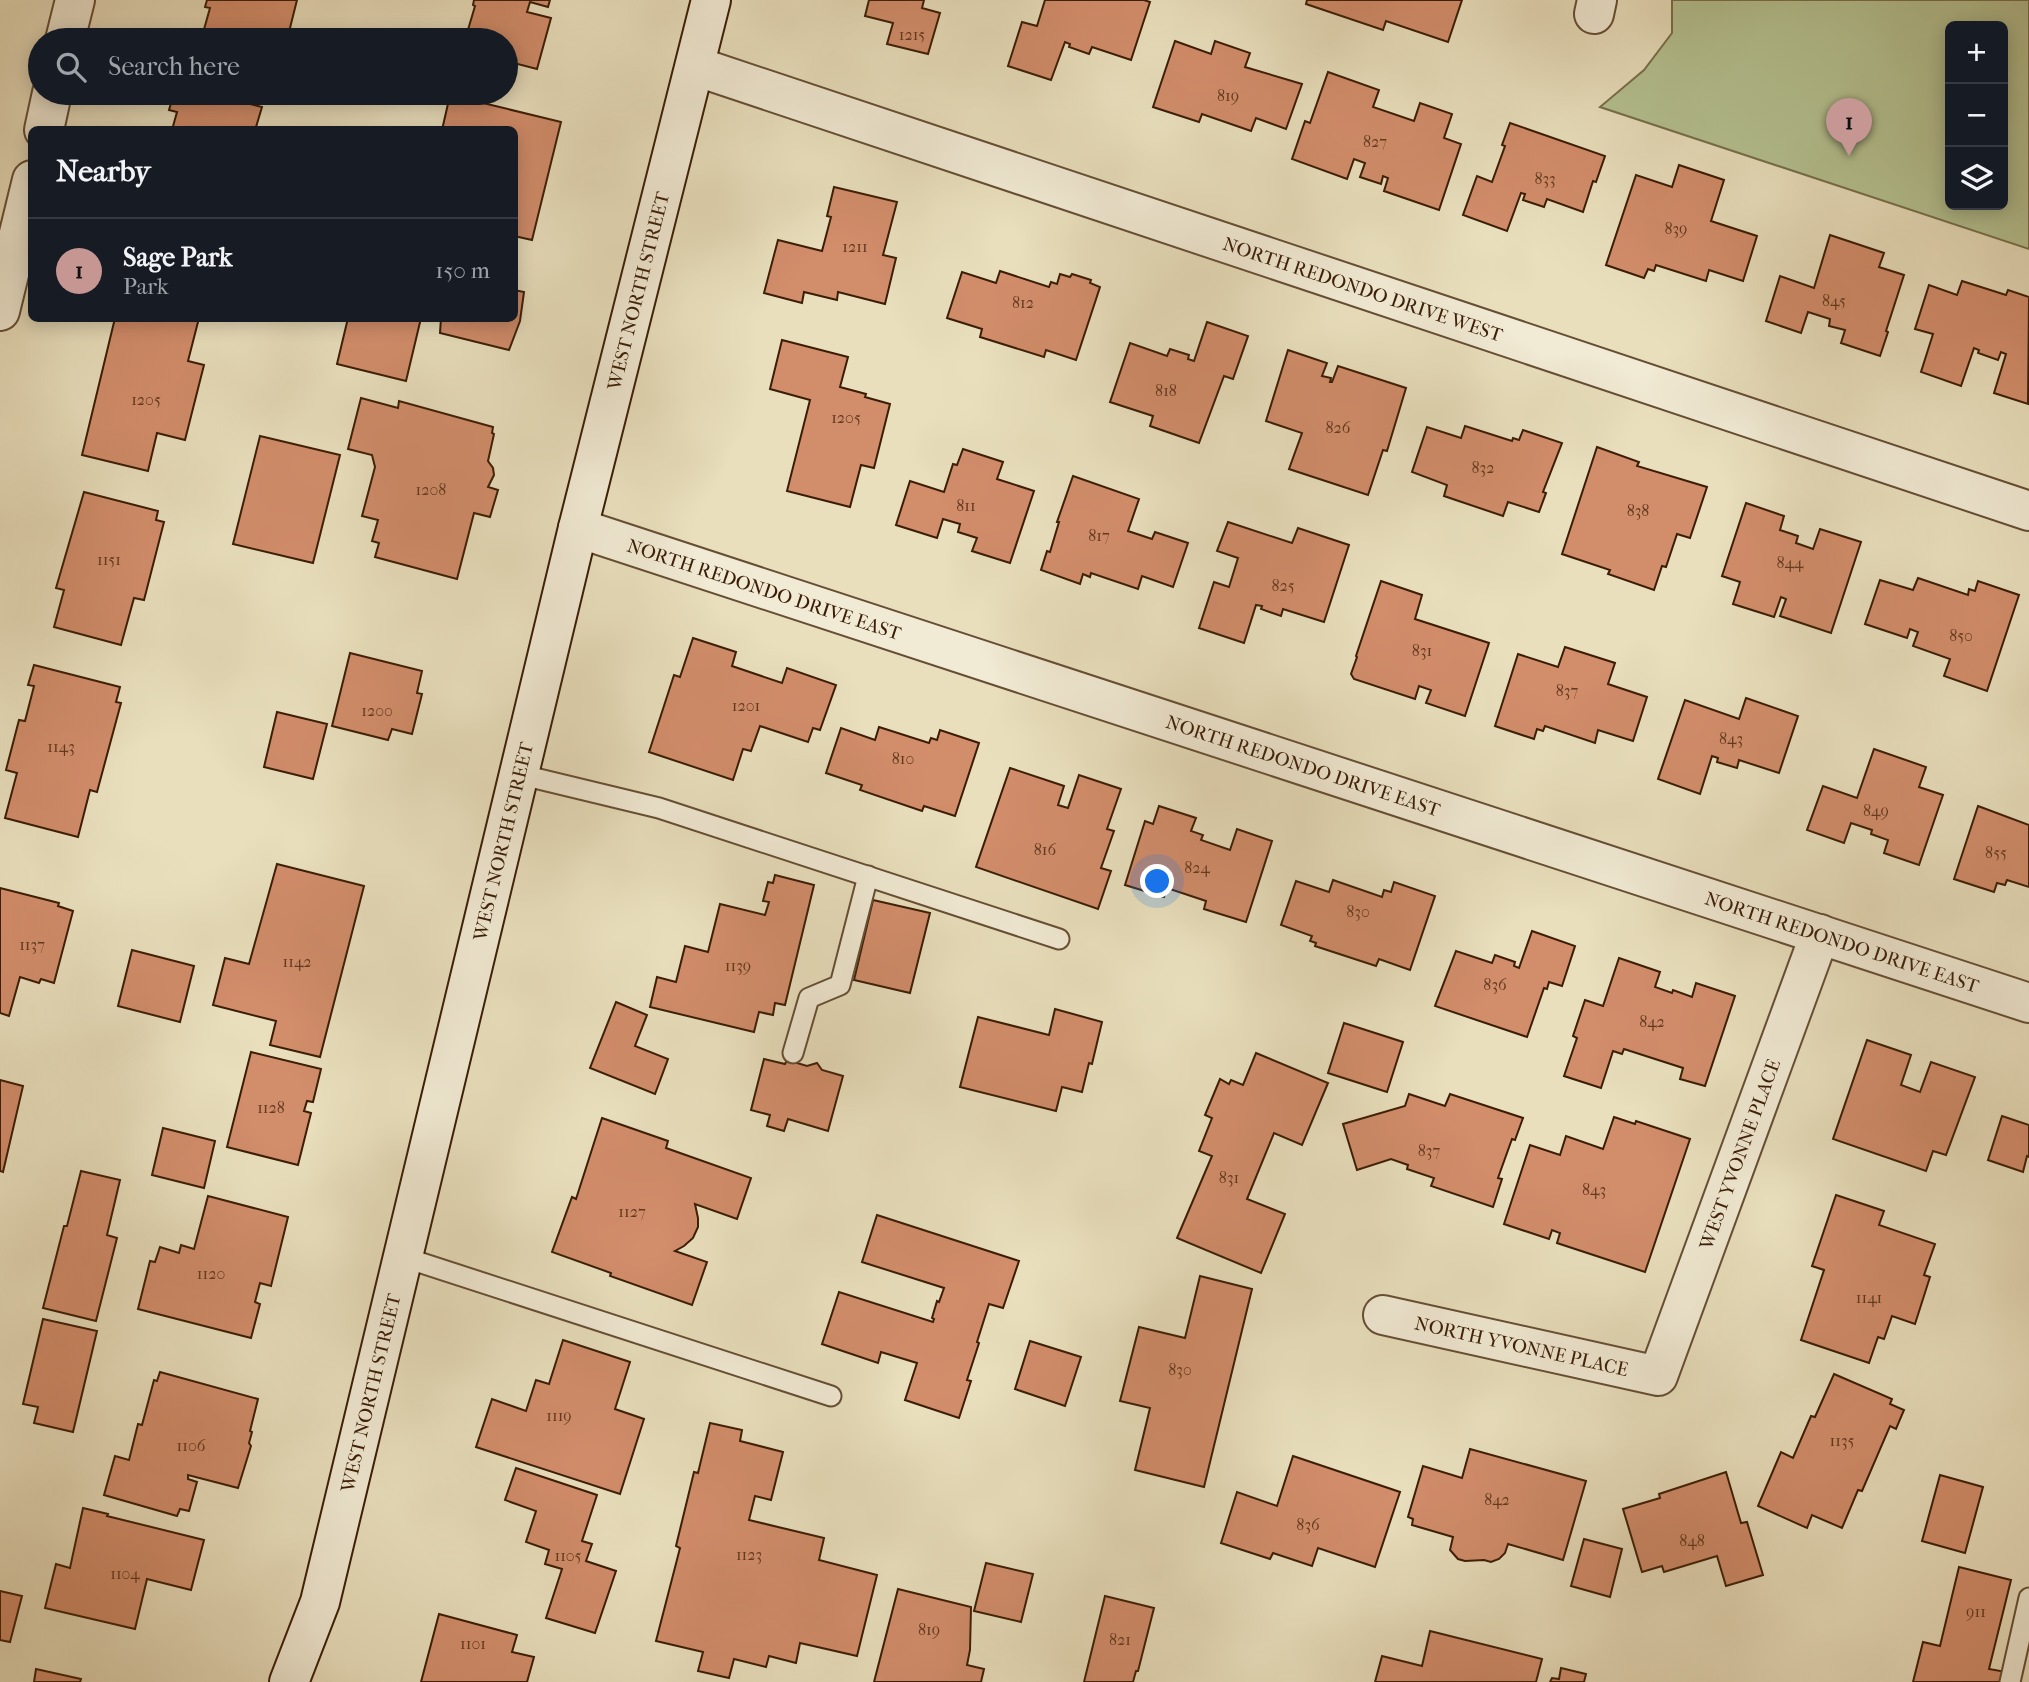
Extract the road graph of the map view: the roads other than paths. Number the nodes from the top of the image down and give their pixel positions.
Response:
1 (75, 0) edge
2 (711, 0) edge
3 (68, 28) edge
4 (695, 66) junction
5 (49, 105) edge
6 (45, 126) edge
7 (28, 196) edge
8 (0, 311) edge
9 (2029, 511) edge
10 (578, 528) junction
11 (518, 774) junction
12 (868, 876) junction
13 (1820, 934) junction
14 (1059, 939) dead end
15 (2029, 1003) edge
16 (793, 1053) dead end
17 (403, 1257) junction
18 (1383, 1315) dead end
19 (1658, 1376) joint
20 (831, 1396) dead end
21 (2029, 1598) edge
22 (289, 1682) edge
23 (2010, 1682) edge

1 - 3 street
2 - 4 street, WEST NORTH STREET
4 - 9 street, NORTH REDONDO DRIVE WEST
4 - 10 street, WEST NORTH STREET
5 - 6 street
7 - 8 street
10 - 11 street, WEST NORTH STREET
10 - 13 street, NORTH REDONDO DRIVE EAST
11 - 12 lane
11 - 17 street, WEST NORTH STREET
12 - 14 lane
12 - 16 lane
13 - 15 street, NORTH REDONDO DRIVE EAST
13 - 19 street, WEST YVONNE PLACE
17 - 20 lane
17 - 22 street, WEST NORTH STREET
18 - 19 street, NORTH YVONNE PLACE
21 - 23 lane

